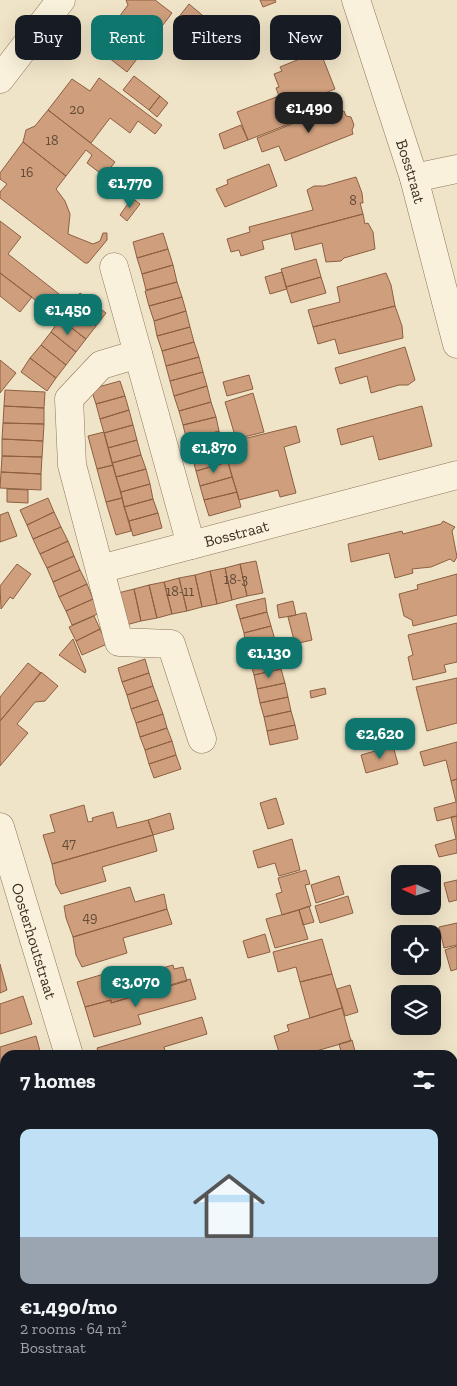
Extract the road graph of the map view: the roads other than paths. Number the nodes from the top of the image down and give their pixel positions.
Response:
1 (61, 0) edge
2 (356, 0) edge
3 (0, 79) edge
4 (457, 169) edge
5 (414, 178) junction
6 (114, 267) dead end
7 (457, 344) edge
8 (138, 354) junction
9 (457, 475) edge
10 (191, 545) junction
11 (100, 569) junction
12 (202, 740) dead end
13 (0, 827) edge
14 (67, 1050) edge

1 - 3 street
2 - 5 street, Bosstraat
4 - 5 street
5 - 7 street, Bosstraat
6 - 8 street, Bosstraat
8 - 10 street, Bosstraat
8 - 11 street
9 - 10 street, Bosstraat
10 - 11 street, Bosstraat
11 - 12 street
13 - 14 street, Oosterhoutstraat

